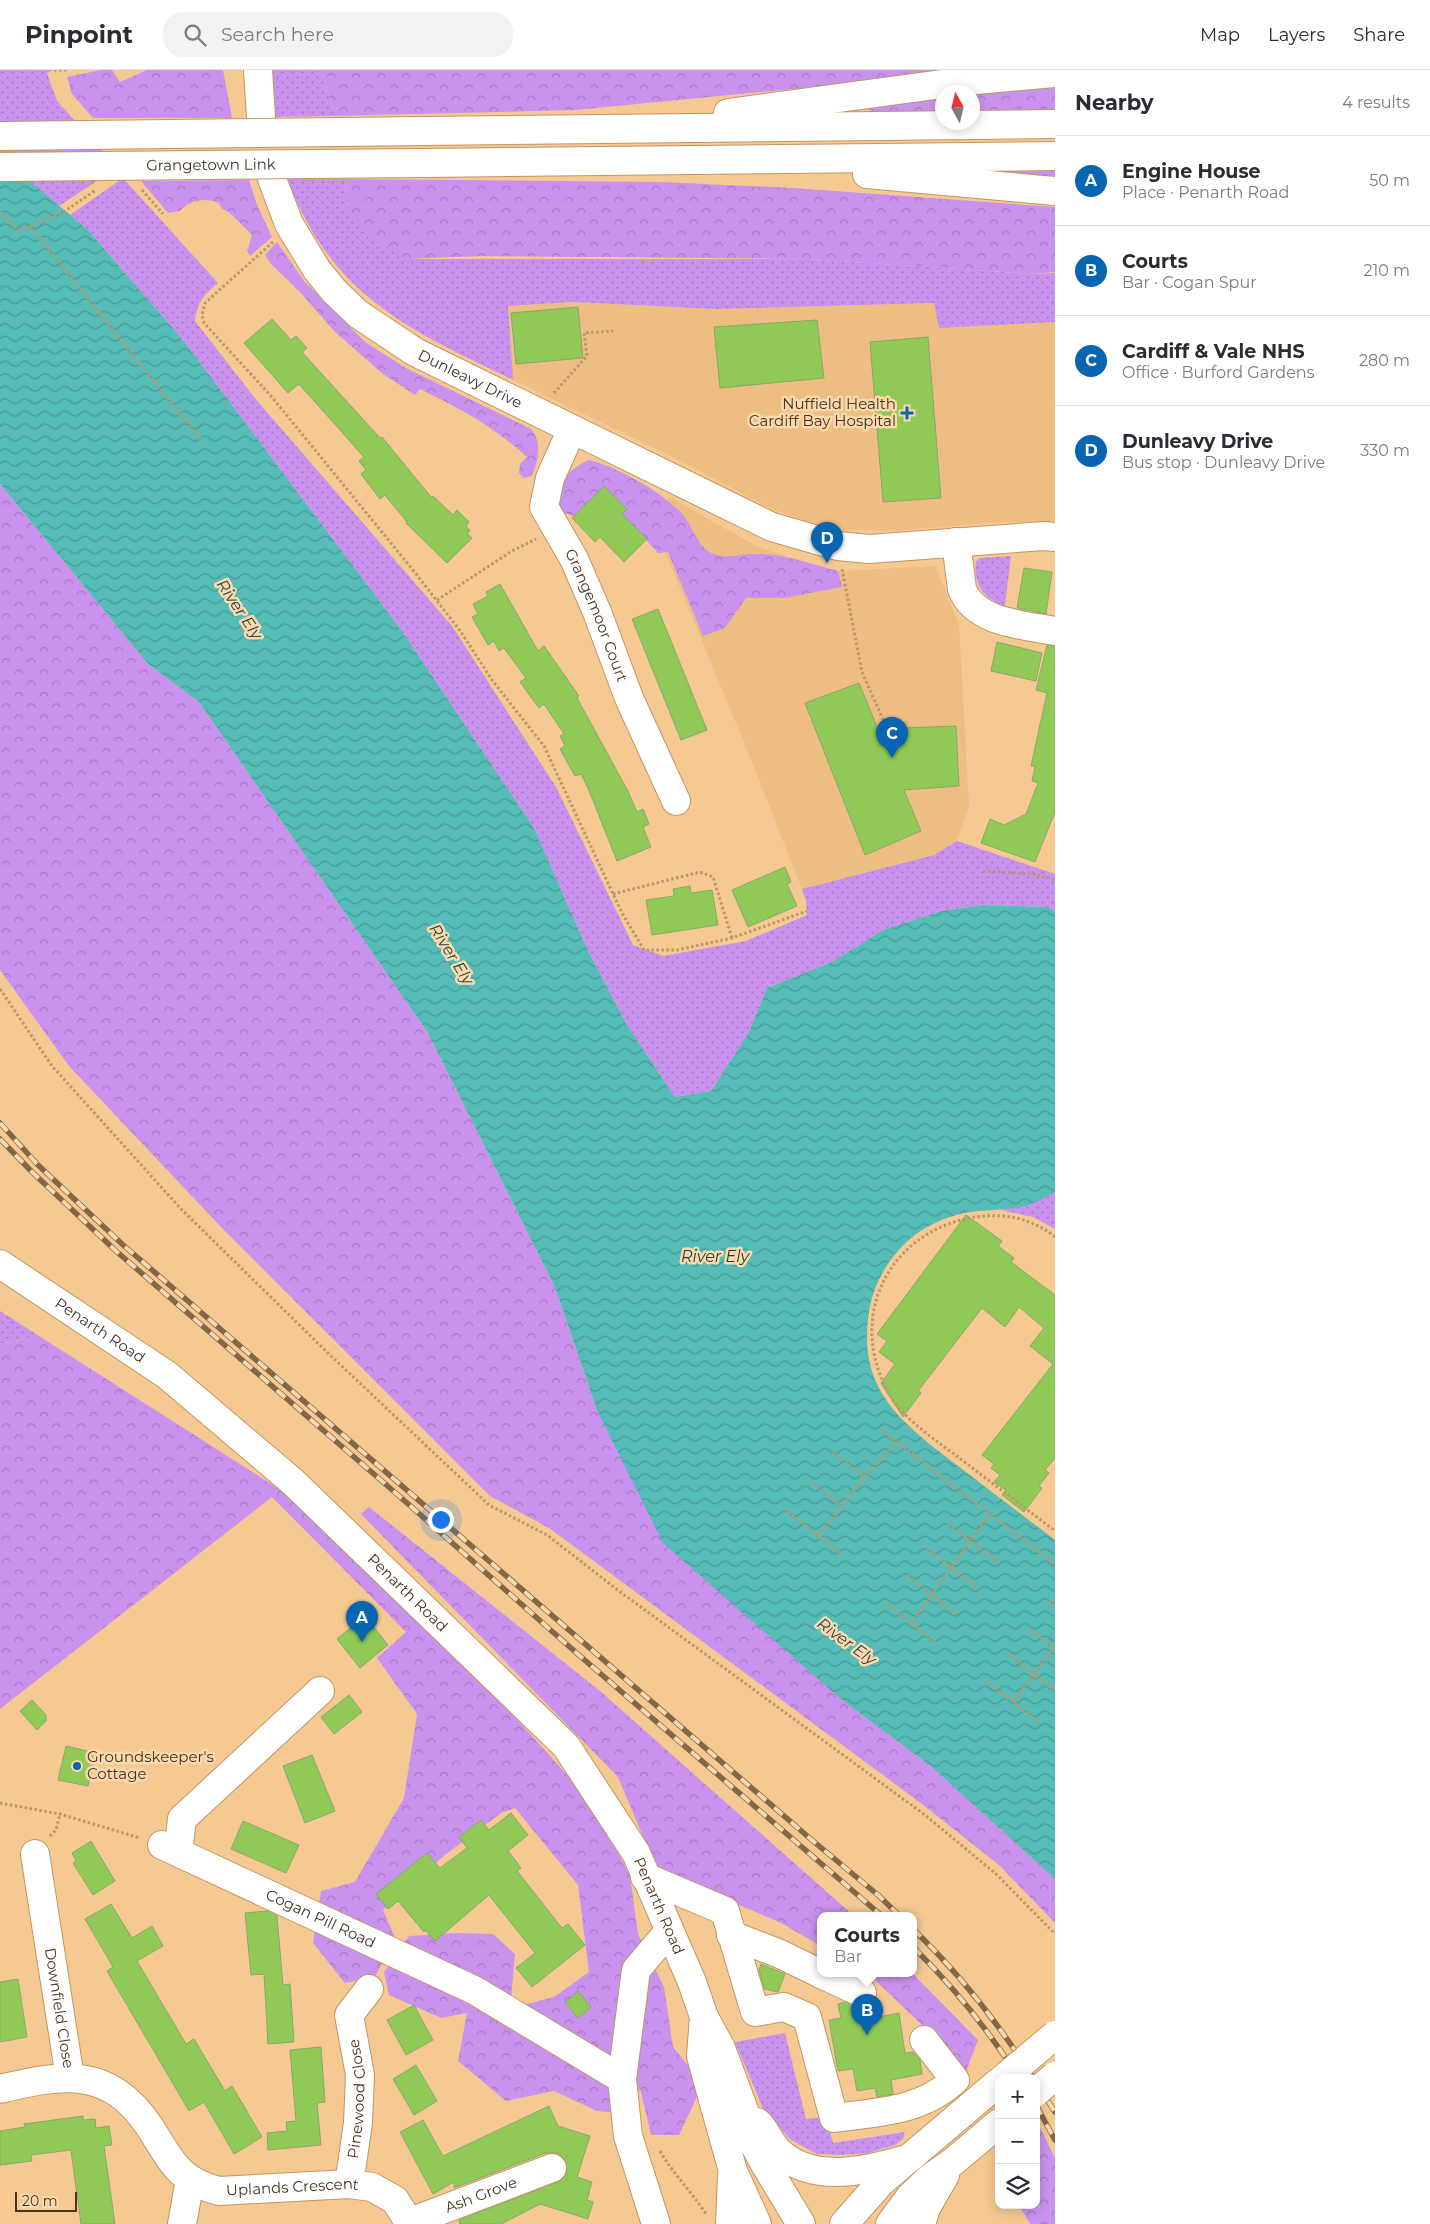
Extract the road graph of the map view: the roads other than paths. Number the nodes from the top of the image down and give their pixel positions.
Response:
1 (258, 70) edge
2 (1055, 73) edge
3 (262, 117) dead end
4 (1055, 124) edge
5 (610, 129) junction
6 (0, 136) edge
7 (1055, 156) edge
8 (725, 160) junction
9 (0, 167) edge
10 (272, 179) dead end
11 (1055, 191) edge
12 (572, 429) junction
13 (1055, 537) edge
14 (956, 542) junction
15 (1055, 631) edge
16 (676, 801) dead end
17 (0, 1264) edge
18 (320, 1691) dead end
19 (35, 1854) dead end
20 (644, 1876) junction
21 (668, 1931) junction
22 (731, 1935) junction
23 (817, 1972) edge
24 (827, 1977) edge
25 (369, 1989) dead end
26 (862, 1993) dead end
27 (704, 2017) junction
28 (1055, 2035) edge
29 (924, 2040) dead end
30 (1009, 2074) edge
31 (1055, 2076) edge
32 (70, 2078) junction
33 (622, 2079) junction
34 (0, 2089) edge
35 (991, 2089) edge
36 (1040, 2089) edge
37 (744, 2110) junction
38 (995, 2126) edge
39 (909, 2158) junction
40 (954, 2161) junction
41 (552, 2168) dead end
42 (733, 2171) junction
43 (190, 2180) junction
44 (349, 2184) junction
45 (719, 2221) edge
46 (410, 2223) edge
47 (182, 2224) edge
48 (656, 2224) edge
49 (757, 2224) edge
50 (801, 2224) edge
51 (844, 2224) edge
52 (890, 2224) edge
53 (921, 2224) edge

1 - 3 main road
2 - 5 main road
4 - 5 main road
5 - 6 main road, Grangetown Link, bridge
7 - 8 main road
8 - 9 main road, Grangetown Link, bridge
8 - 11 main road
10 - 12 main road, Dunleavy Drive
12 - 14 main road, Dunleavy Drive
12 - 16 main road, Grangemoor Court
13 - 14 main road, Dunleavy Drive
14 - 15 main road
17 - 20 main road, Penarth Road
18 - 33 main road, Cogan Pill Road
19 - 32 main road, Downfield Close
20 - 21 main road, Penarth Road
20 - 22 main road
21 - 27 main road, Penarth Road
21 - 33 main road
22 - 23 main road
22 - 29 main road
24 - 26 main road
25 - 44 main road, Pinewood Close
27 - 37 main road, Penarth Road
27 - 42 main road, Penarth Road
28 - 30 main road, bridge
31 - 36 main road, bridge
32 - 34 main road, Uplands Crescent
32 - 43 main road, Uplands Crescent
33 - 48 main road
35 - 39 main road
37 - 39 main road
37 - 50 main road, Penarth Road
38 - 40 main road
39 - 51 main road
40 - 52 main road
40 - 53 main road
41 - 46 main road, Ash Grove
42 - 45 main road
42 - 49 main road, Penarth Road
43 - 44 main road, Uplands Crescent
43 - 47 main road
44 - 46 main road, Uplands Crescent

